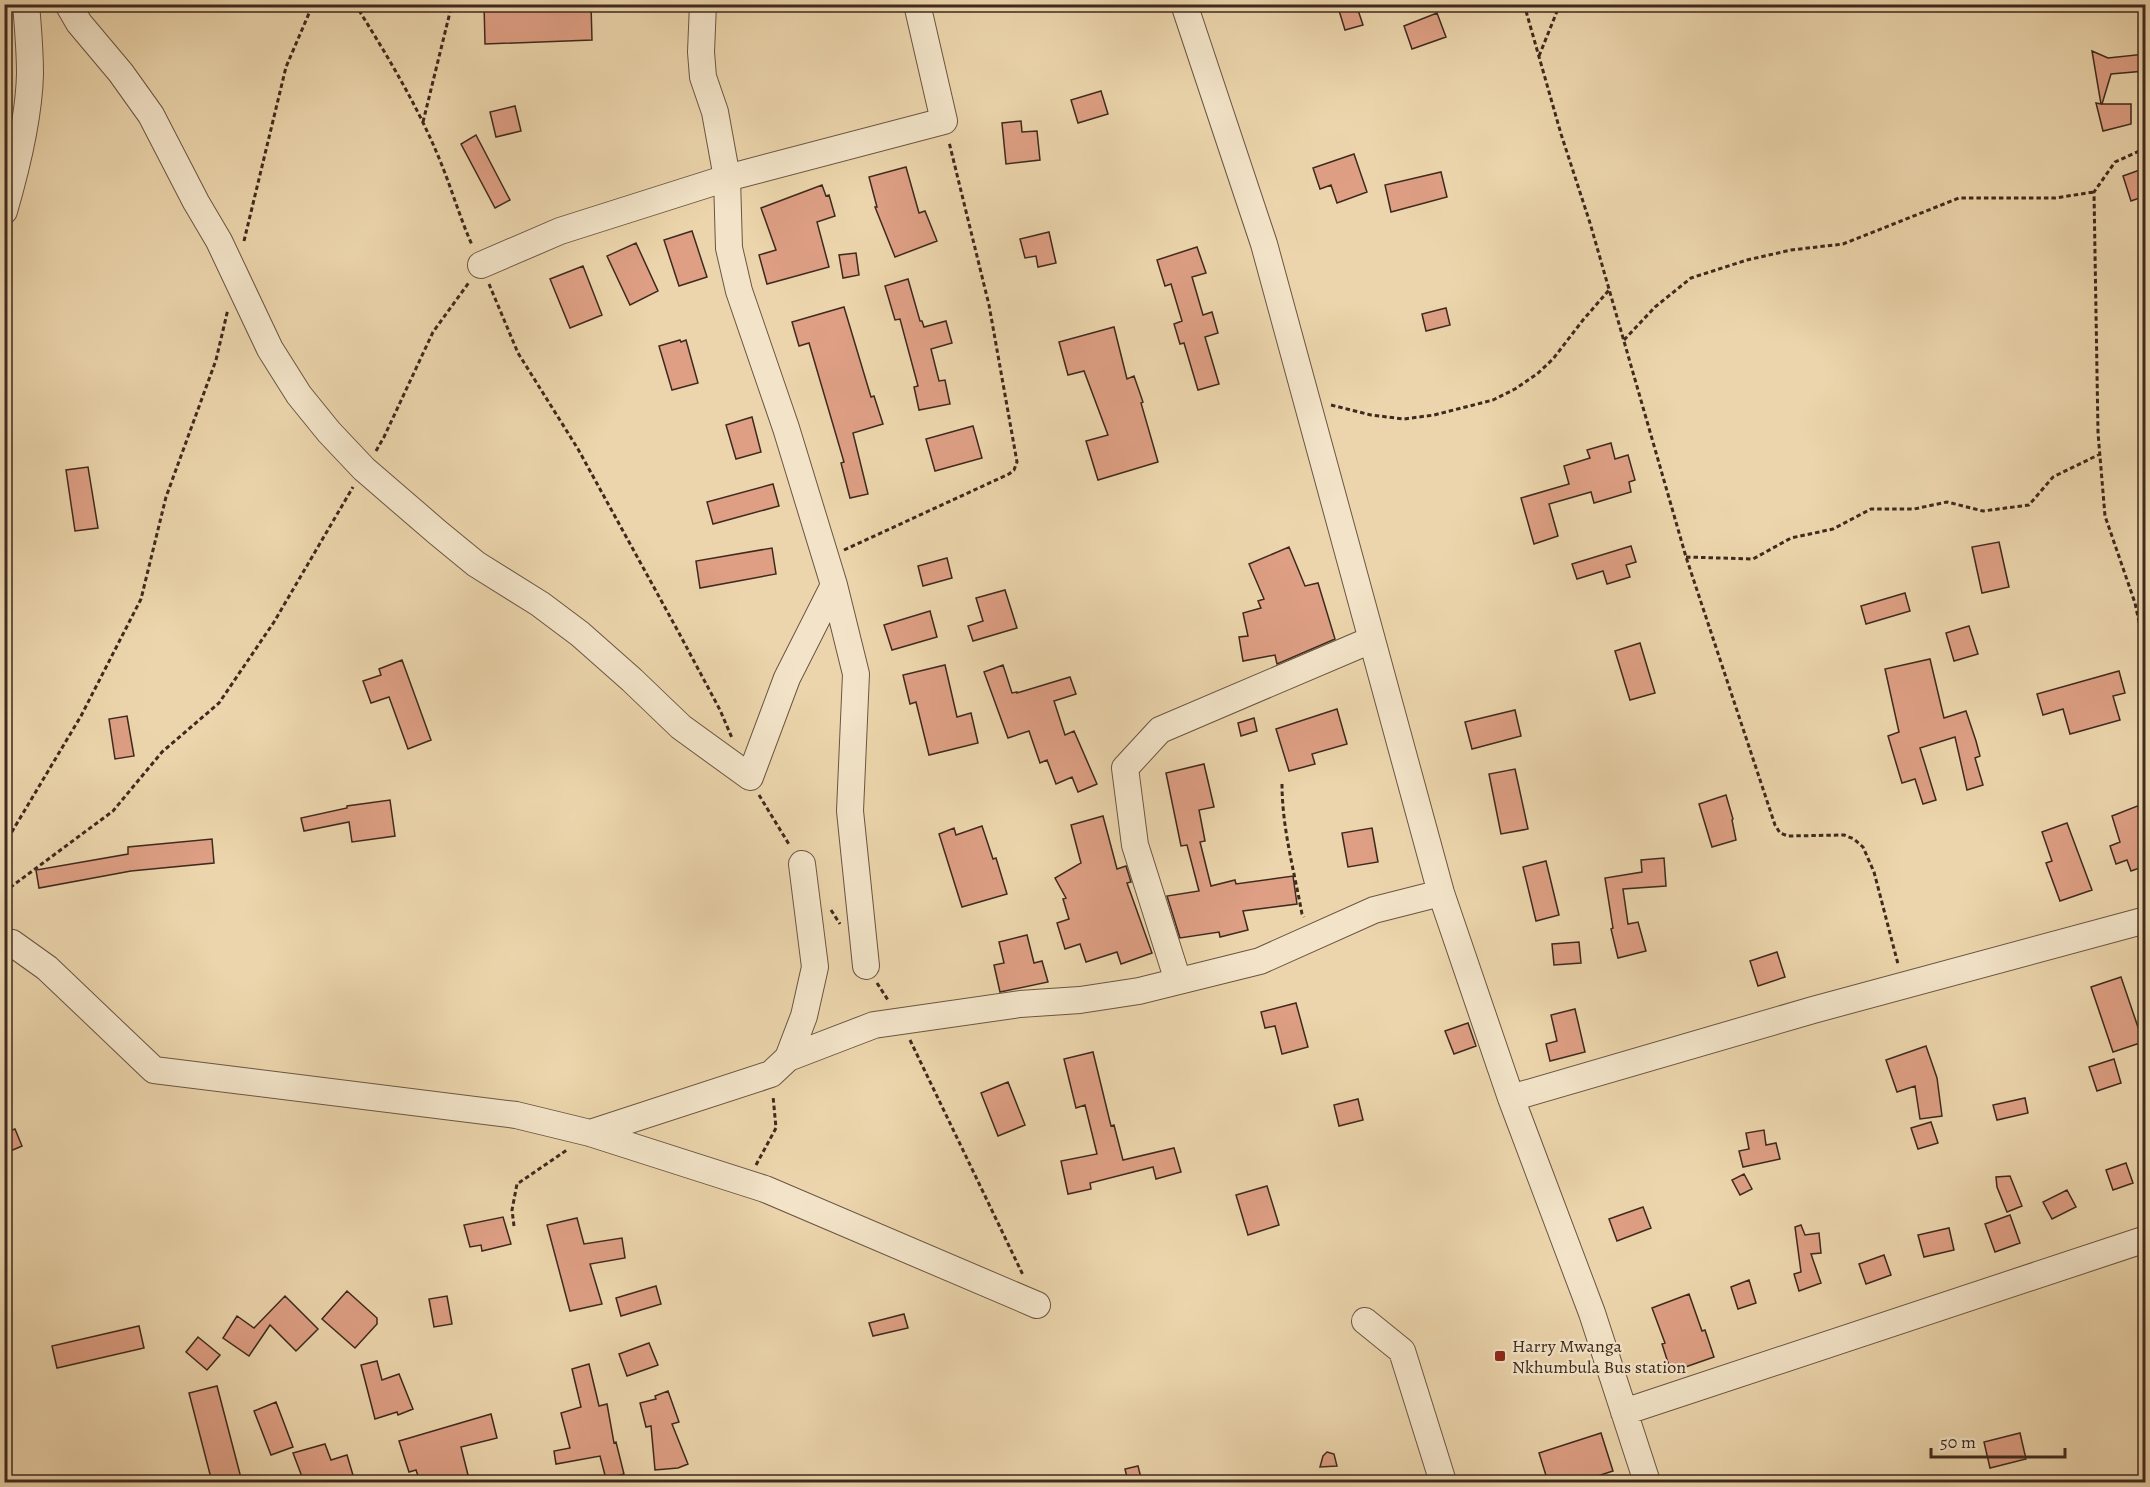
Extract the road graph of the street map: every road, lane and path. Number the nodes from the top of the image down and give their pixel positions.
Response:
1 (26, 4) edge
2 (68, 4) edge
3 (313, 4) edge
4 (355, 4) edge
5 (452, 4) edge
6 (703, 4) edge
7 (917, 4) edge
8 (1184, 4) edge
9 (1524, 4) edge
10 (1560, 4) edge
11 (1538, 57) junction
12 (944, 121) junction
13 (423, 124) junction
14 (2145, 148) edge
15 (727, 178) junction
16 (2094, 192) junction
17 (4, 211) edge
18 (481, 265) junction
19 (236, 274) junction
20 (1609, 290) junction
21 (228, 306) dead end
22 (1623, 341) junction
23 (1306, 398) junction
24 (2100, 454) junction
25 (364, 469) junction
26 (1686, 557) junction
27 (826, 559) junction
28 (834, 585) junction
29 (1371, 640) junction
30 (2145, 655) edge
31 (733, 738) dead end
32 (750, 777) junction
33 (1282, 784) dead end
34 (4, 845) edge
35 (802, 864) joint
36 (4, 892) edge
37 (1441, 893) junction
38 (825, 901) dead end
39 (2145, 920) edge
40 (1334, 927) junction
41 (843, 929) dead end
42 (4, 942) edge
43 (866, 966) joint
44 (1178, 981) junction
45 (1903, 986) junction
46 (901, 1020) junction
47 (779, 1066) junction
48 (1511, 1098) junction
49 (590, 1133) junction
50 (765, 1189) junction
51 (514, 1226) dead end
52 (2145, 1239) edge
53 (1037, 1305) joint
54 (1365, 1321) dead end
55 (1624, 1412) junction
56 (1443, 1482) edge
57 (1647, 1482) edge

1 - 17 street
2 - 19 street
3 - 19 path
4 - 13 path
5 - 13 path
6 - 15 street
7 - 12 street
8 - 23 street
9 - 11 path
10 - 11 path
11 - 20 path
12 - 15 street
12 - 27 path
13 - 18 path
14 - 16 path
15 - 18 street
15 - 27 street
16 - 22 path
16 - 24 path
18 - 25 path
18 - 31 path
19 - 25 street
20 - 22 path
20 - 23 path
21 - 34 path
22 - 26 path
23 - 29 street
24 - 26 path
24 - 30 path
25 - 32 street
25 - 36 path
26 - 45 path
27 - 28 street
28 - 32 street
28 - 43 street
29 - 37 street
29 - 44 street
32 - 35 path
33 - 40 path
35 - 47 street
37 - 40 street
37 - 48 street
38 - 41 path
39 - 45 street
40 - 44 street
42 - 49 street
43 - 46 path
44 - 46 street
45 - 48 street
46 - 47 street
46 - 53 path
47 - 49 street
47 - 50 path
48 - 55 street
49 - 50 street
49 - 51 path
50 - 53 street
52 - 55 street
54 - 56 street
55 - 57 street

